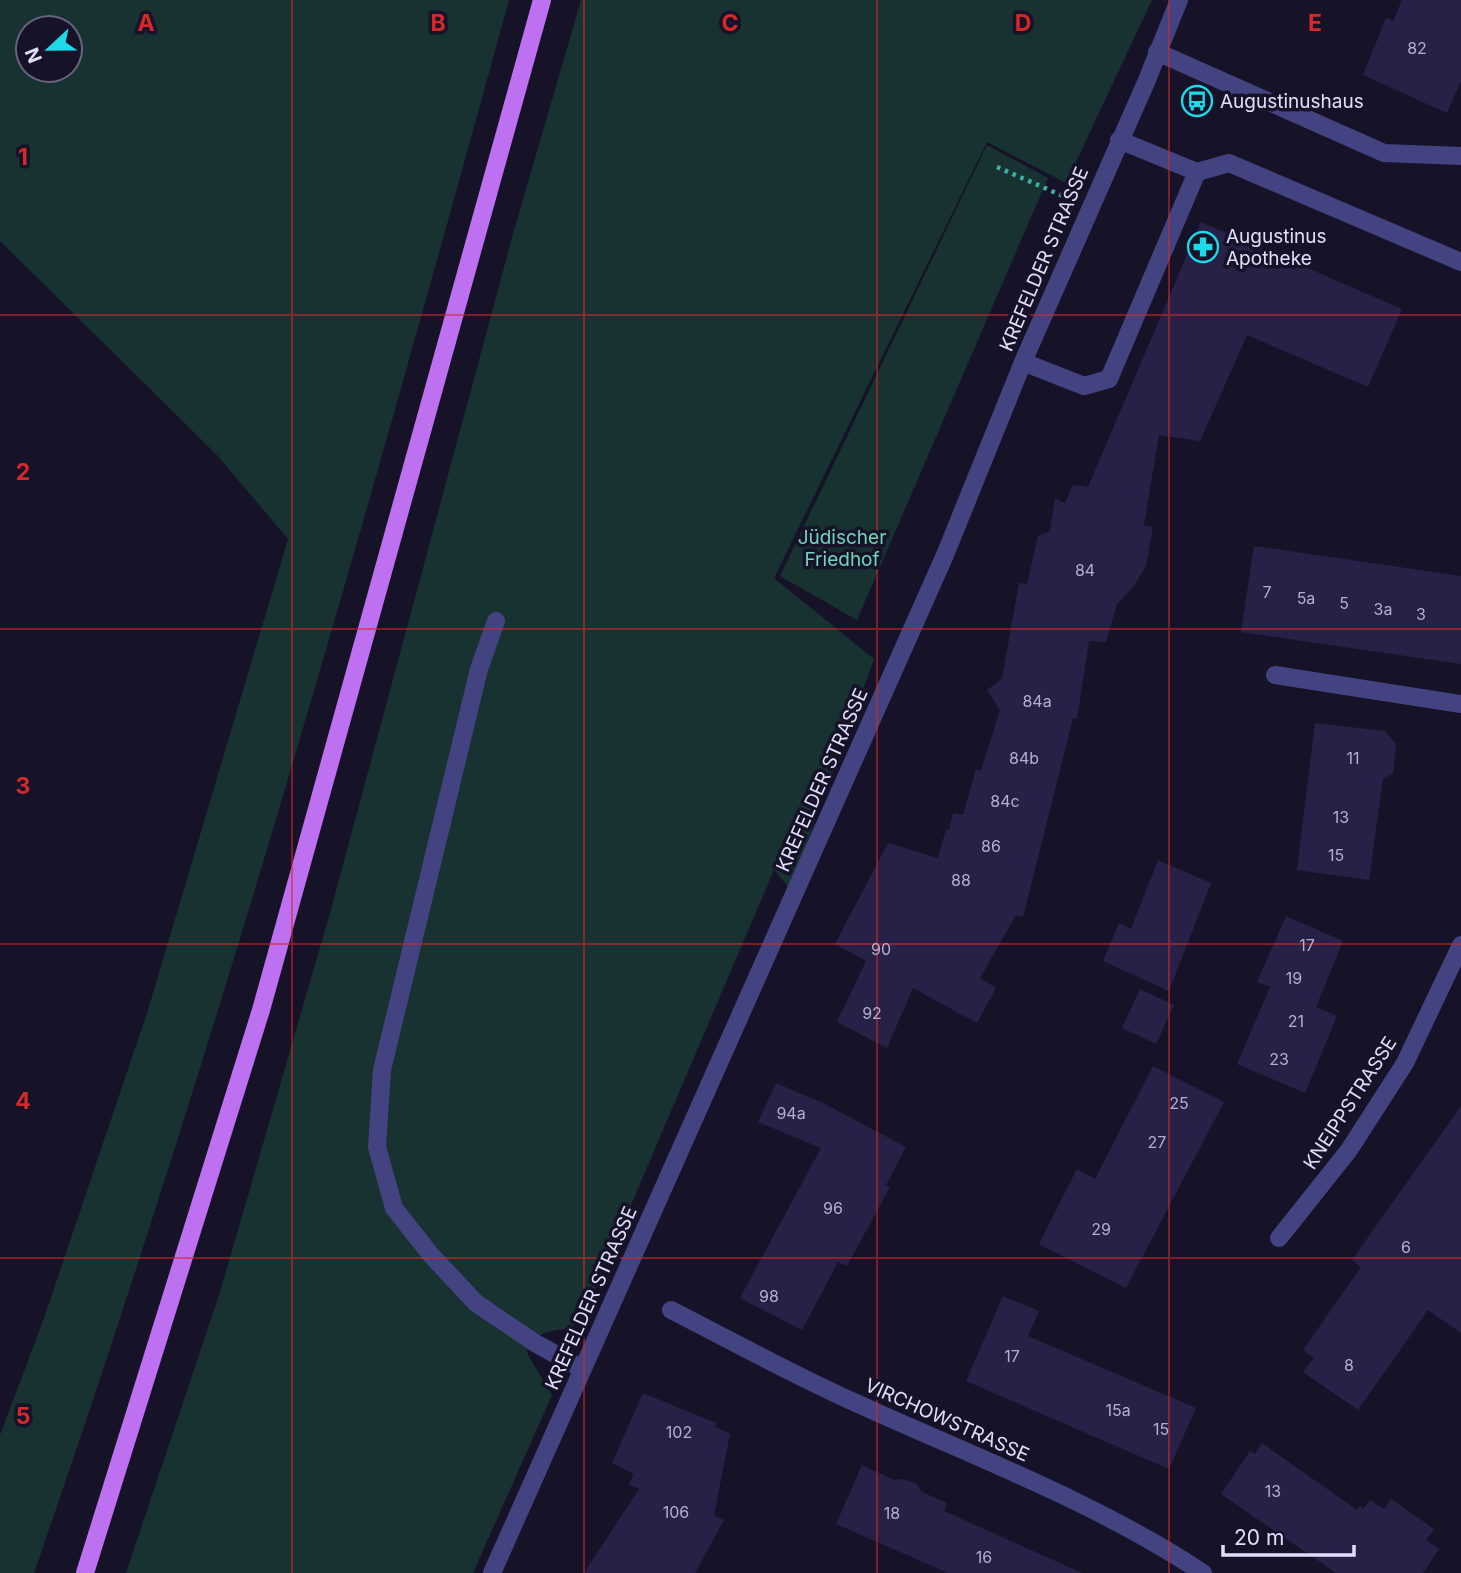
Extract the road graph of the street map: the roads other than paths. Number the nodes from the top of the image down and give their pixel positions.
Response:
1 (542, 0) edge
2 (1179, 0) edge
3 (1157, 52) junction
4 (1119, 140) junction
5 (1461, 156) edge
6 (1197, 172) junction
7 (1461, 262) edge
8 (1023, 362) junction
9 (496, 621) dead end
10 (1275, 675) dead end
11 (1461, 704) edge
12 (1461, 945) edge
13 (1279, 1238) dead end
14 (671, 1310) dead end
15 (582, 1369) junction
16 (85, 1573) edge
17 (492, 1573) edge
18 (1203, 1573) edge

1 - 16 main road
2 - 3 street, KREFELDER STRASSE
3 - 4 street, KREFELDER STRASSE
3 - 5 street
4 - 6 street
4 - 8 street, KREFELDER STRASSE
6 - 7 street
6 - 8 street
8 - 15 street, KREFELDER STRASSE
9 - 15 street
10 - 11 street
12 - 13 street, KNEIPPSTRASSE
14 - 18 street, VIRCHOWSTRASSE
15 - 17 street, KREFELDER STRASSE

